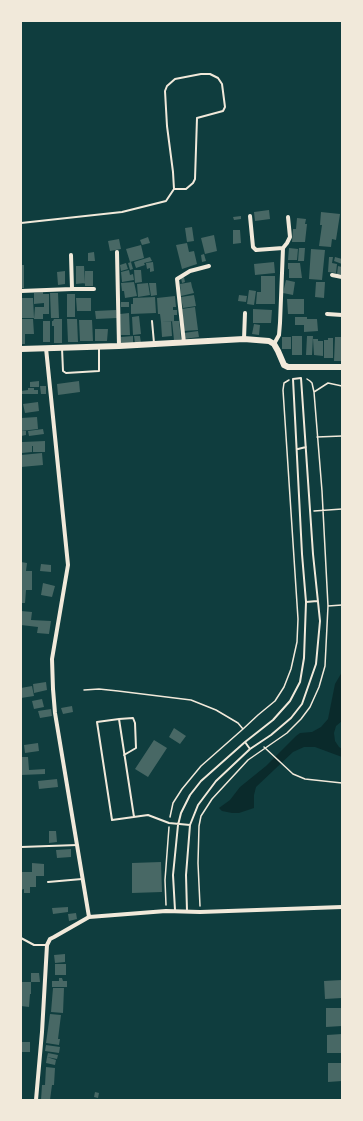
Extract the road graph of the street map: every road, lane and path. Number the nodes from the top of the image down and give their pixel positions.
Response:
1 (174, 189) junction
2 (250, 216) dead end
3 (288, 217) dead end
4 (21, 223) edge
5 (283, 248) junction
6 (117, 252) dead end
7 (71, 255) dead end
8 (209, 266) dead end
9 (332, 275) dead end
10 (342, 277) edge
11 (72, 289) junction
12 (94, 289) dead end
13 (21, 291) edge
14 (245, 313) dead end
15 (327, 314) dead end
16 (342, 315) edge
17 (152, 321) dead end
18 (244, 339) junction
19 (184, 343) junction
20 (154, 344) junction
21 (274, 344) junction
22 (99, 346) junction
23 (118, 346) junction
24 (62, 347) junction
25 (46, 348) junction
26 (21, 349) edge
27 (342, 367) edge
28 (301, 378) junction
29 (294, 379) junction
30 (342, 386) edge
31 (314, 392) junction
32 (342, 436) edge
33 (317, 437) junction
34 (306, 447) junction
35 (298, 449) junction
36 (342, 509) edge
37 (323, 510) junction
38 (310, 511) junction
39 (318, 601) junction
40 (306, 602) junction
41 (342, 605) edge
42 (328, 606) junction
43 (84, 690) dead end
44 (119, 719) junction
45 (243, 729) junction
46 (244, 742) junction
47 (250, 749) junction
48 (124, 755) junction
49 (274, 756) dead end
50 (342, 783) edge
51 (134, 817) junction
52 (169, 824) junction
53 (178, 825) junction
54 (190, 825) junction
55 (76, 845) junction
56 (21, 847) edge
57 (82, 879) junction
58 (48, 882) dead end
59 (342, 907) edge
60 (166, 911) junction
61 (175, 911) junction
62 (187, 911) junction
63 (200, 912) junction
64 (89, 917) junction
65 (21, 938) edge
66 (47, 945) junction
67 (36, 1100) edge

1 - 1 lane
1 - 4 lane
2 - 5 street
3 - 5 street
5 - 21 street
6 - 23 street
7 - 11 street
8 - 19 street
9 - 10 street
11 - 12 street
11 - 13 street
14 - 18 street
15 - 16 street
17 - 20 lane
18 - 19 main road
18 - 21 main road
19 - 20 main road
20 - 23 main road
21 - 27 main road
22 - 23 main road
22 - 24 main road
22 - 24 lane
24 - 25 main road
25 - 26 main road
25 - 55 street
28 - 29 lane
28 - 31 path
28 - 34 lane
29 - 35 lane
29 - 45 path
30 - 31 path
31 - 33 path
32 - 33 path
33 - 37 path
34 - 35 lane
34 - 38 lane
35 - 40 lane
36 - 37 path
37 - 38 path
37 - 42 path
38 - 39 lane
39 - 40 lane
39 - 47 lane
40 - 46 lane
41 - 42 path
42 - 63 path
43 - 45 path
44 - 48 lane
44 - 48 lane
44 - 51 lane
45 - 52 path
46 - 47 lane
46 - 53 lane
47 - 54 lane
48 - 51 lane
49 - 50 path
51 - 52 lane
52 - 53 lane
52 - 60 path
53 - 54 lane
53 - 61 lane
54 - 62 lane
55 - 56 lane
55 - 57 street
57 - 58 lane
57 - 64 street
59 - 63 street
60 - 61 street
60 - 64 street
61 - 62 street
62 - 63 street
64 - 66 street
65 - 66 lane
66 - 67 street

